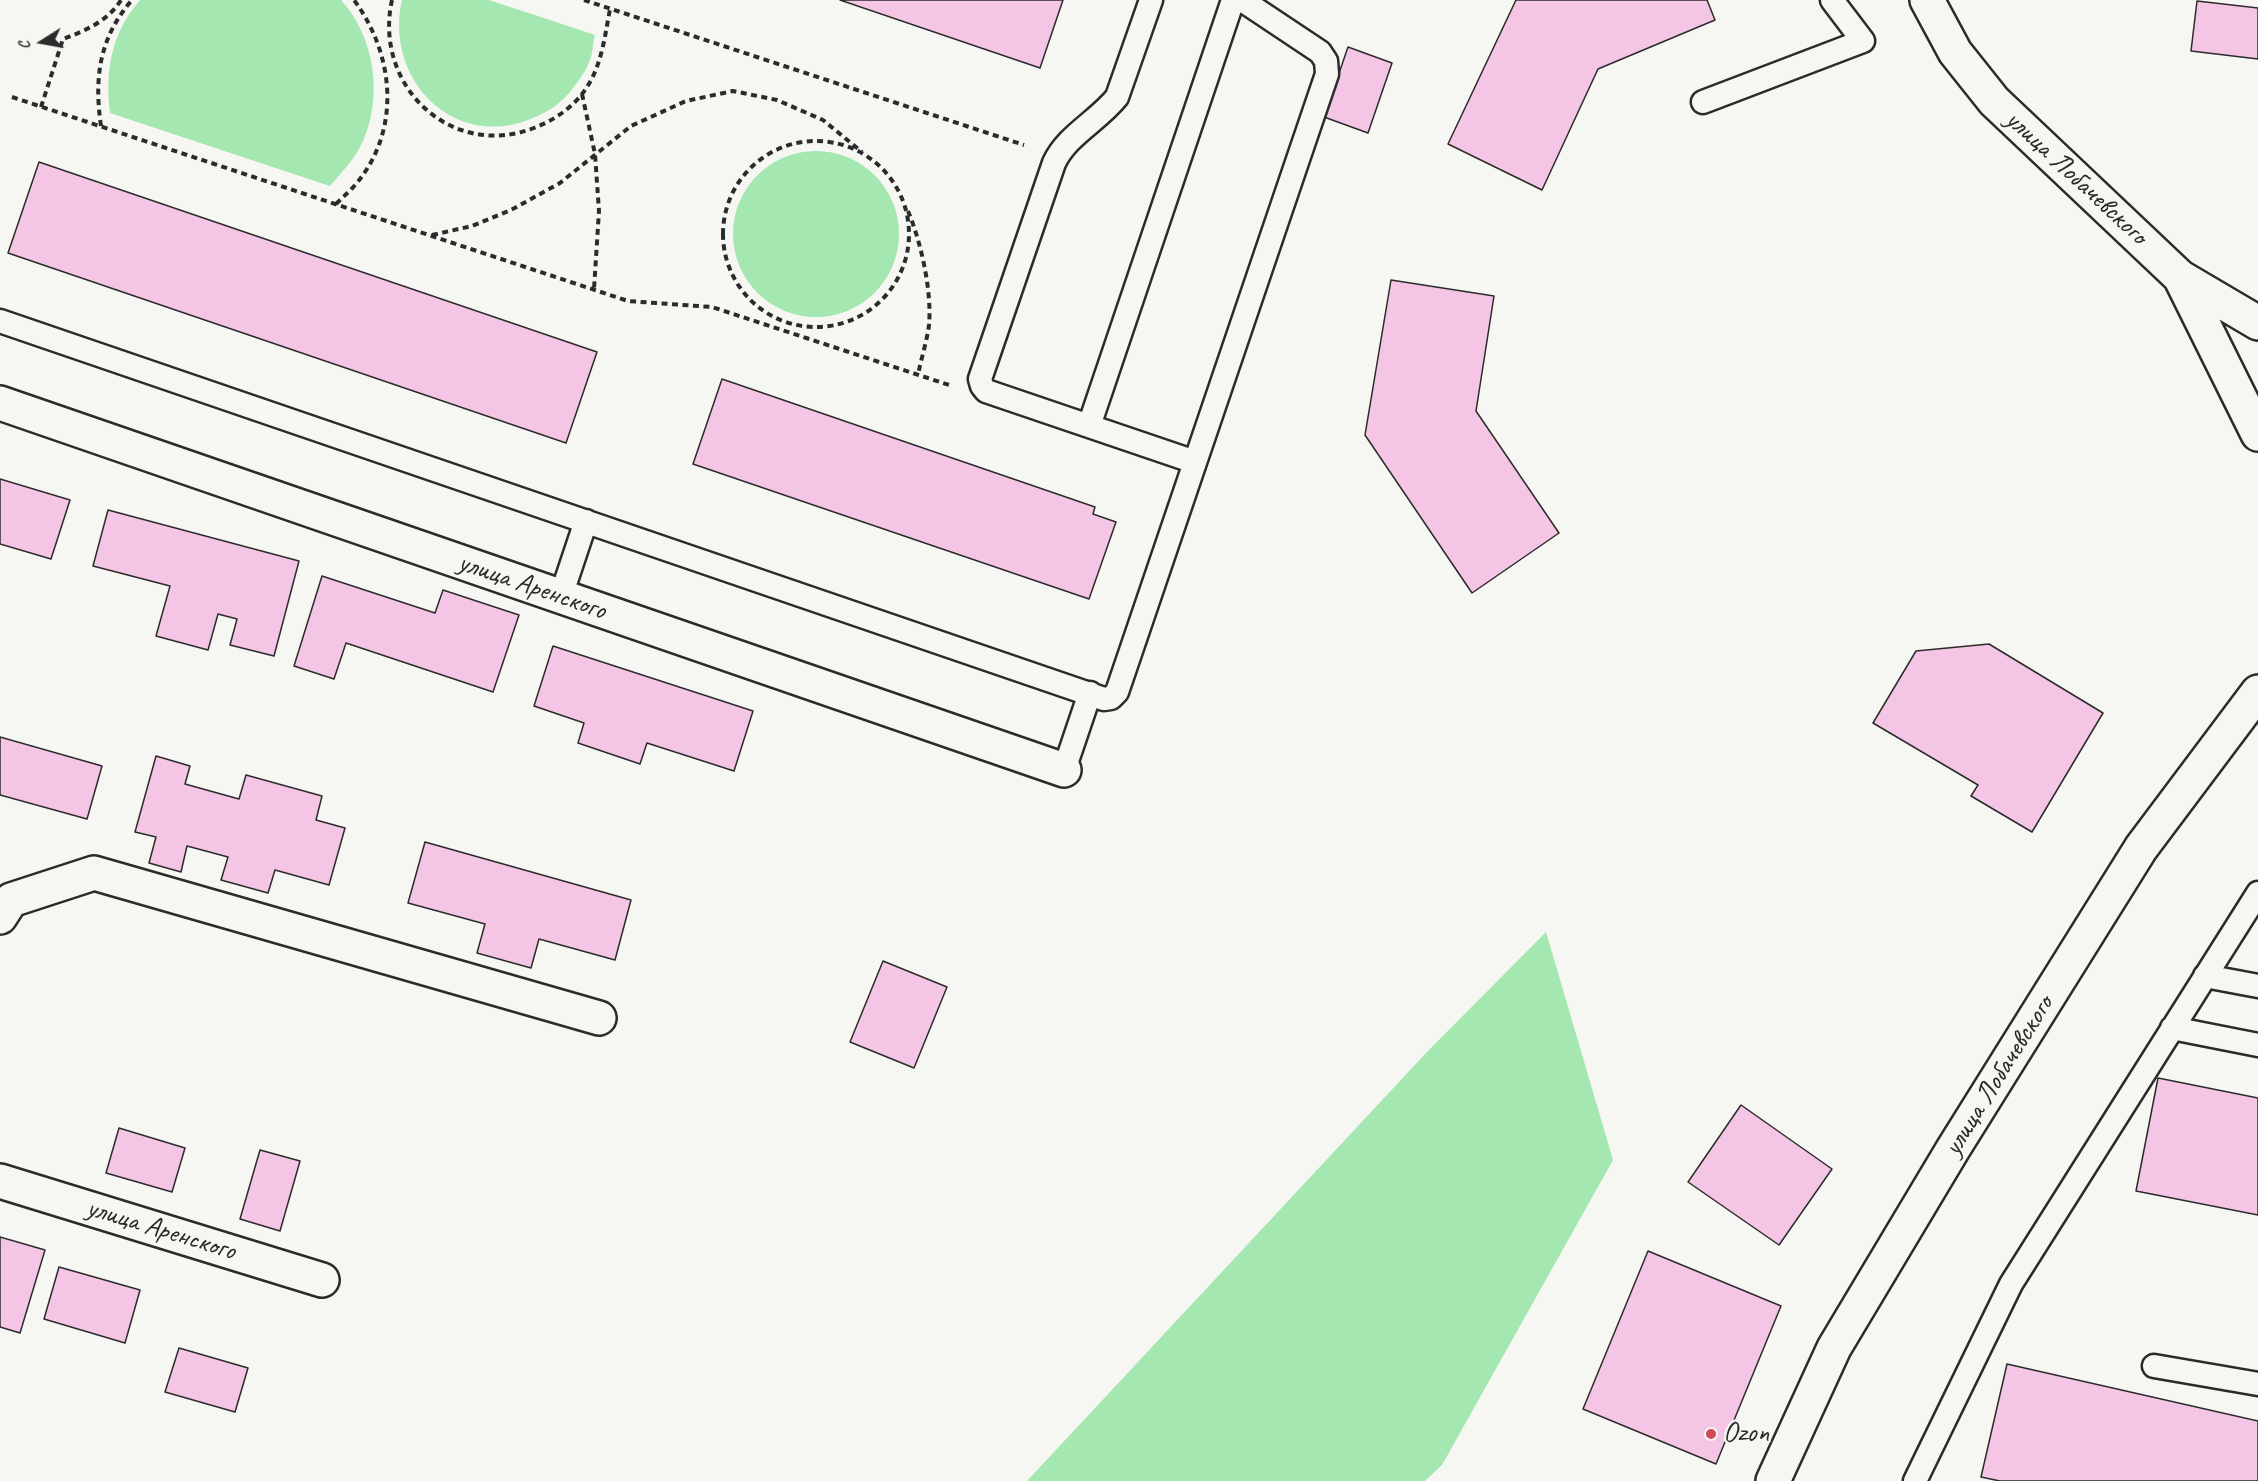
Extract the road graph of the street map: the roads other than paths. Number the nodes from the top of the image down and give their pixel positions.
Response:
1 (1151, 0) edge
2 (1233, 0) edge
3 (1242, 0) edge
4 (1832, 0) edge
5 (1927, 0) edge
6 (1703, 102) dead end
7 (2180, 277) junction
8 (0, 321) edge
9 (2258, 323) edge
10 (0, 403) edge
11 (1089, 426) junction
12 (2258, 435) edge
13 (1195, 462) junction
14 (586, 521) junction
15 (561, 596) junction
16 (2258, 692) edge
17 (1090, 693) junction
18 (1064, 770) joint
19 (2258, 893) edge
20 (0, 917) edge
21 (2205, 976) junction
22 (2258, 986) edge
23 (599, 1018) dead end
24 (2172, 1028) junction
25 (2258, 1045) edge
26 (0, 1181) edge
27 (322, 1280) dead end
28 (2154, 1366) dead end
29 (2258, 1384) edge
30 (1773, 1481) edge
31 (1915, 1481) edge

1 - 11 lane
2 - 11 lane
3 - 13 lane
4 - 6 lane
5 - 7 street, улица Лобачевского
7 - 9 street, улица Лобачевского
7 - 12 street
8 - 14 lane
10 - 15 street, улица Аренского
11 - 13 lane
13 - 17 lane
14 - 15 lane
14 - 17 lane
15 - 18 street, улица Аренского
16 - 30 street, улица Лобачевского
17 - 18 lane
19 - 21 lane
20 - 23 street
21 - 22 lane
21 - 24 lane
24 - 25 lane
24 - 31 lane
26 - 27 street, улица Аренского
28 - 29 lane

